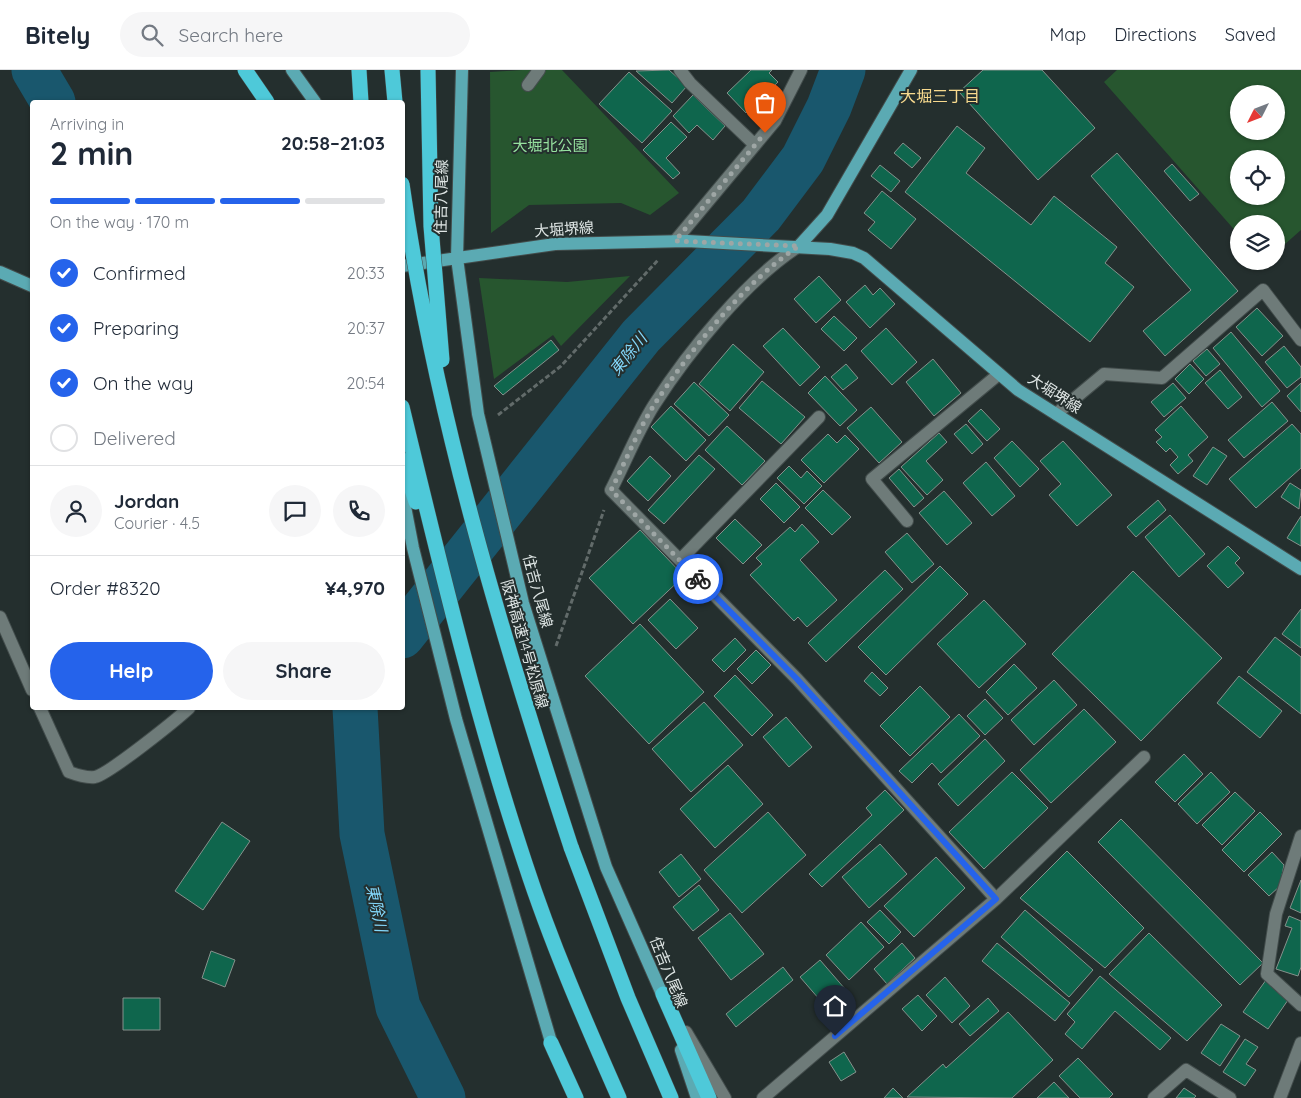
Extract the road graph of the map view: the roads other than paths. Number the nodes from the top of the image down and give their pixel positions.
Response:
1 (246, 70) edge
2 (292, 70) edge
3 (358, 70) edge
4 (392, 70) edge
5 (428, 70) edge
6 (462, 70) edge
7 (539, 70) edge
8 (680, 70) edge
9 (801, 70) edge
10 (911, 70) edge
11 (528, 85) dead end
12 (266, 100) edge
13 (314, 100) edge
14 (361, 100) edge
15 (394, 100) edge
16 (755, 145) junction
17 (405, 203) edge
18 (681, 241) junction
19 (799, 246) junction
20 (457, 258) junction
21 (405, 266) edge
22 (0, 272) edge
23 (30, 285) edge
24 (1301, 340) edge
25 (999, 374) junction
26 (1056, 414) junction
27 (819, 417) dead end
28 (405, 419) edge
29 (450, 431) junction
30 (405, 469) edge
31 (405, 506) edge
32 (907, 520) dead end
33 (680, 560) junction
34 (1301, 569) edge
35 (451, 613) junction
36 (0, 618) edge
37 (30, 686) edge
38 (41, 710) edge
39 (187, 710) edge
40 (1144, 757) dead end
41 (1301, 836) edge
42 (996, 899) junction
43 (663, 994) junction
44 (1301, 1005) edge
45 (551, 1042) junction
46 (1301, 1043) edge
47 (572, 1098) edge
48 (576, 1098) edge
49 (619, 1098) edge
50 (671, 1098) edge
51 (697, 1098) edge
52 (709, 1098) edge
53 (725, 1098) edge
54 (763, 1098) edge
55 (1154, 1098) edge
56 (1230, 1098) edge
57 (1280, 1098) edge

1 - 12 highway, bridge
2 - 13 main road
3 - 14 highway
4 - 15 highway
5 - 29 highway, bridge
6 - 20 main road, 住吉八尾線
7 - 11 street
8 - 16 street
9 - 16 street
10 - 19 main road
16 - 18 street
17 - 29 highway, 阪神高速14号松原線, bridge
18 - 19 main road, 大堀堺線
18 - 20 main road, 大堀堺線
19 - 25 main road, 大堀堺線
19 - 33 street
20 - 21 main road, 大堀堺線
20 - 43 main road, 住吉八尾線
22 - 23 main road
24 - 26 street
25 - 26 main road, 大堀堺線
25 - 32 street
26 - 34 main road, 大堀堺線
27 - 33 street
28 - 35 highway
29 - 50 highway, 阪神高速14号松原線, bridge
30 - 35 highway
31 - 45 main road
33 - 42 street
35 - 49 highway
36 - 37 street
38 - 39 street
40 - 42 street
41 - 44 street
42 - 54 street
43 - 51 main road, 住吉八尾線
43 - 52 highway
43 - 53 street
45 - 47 main road
45 - 48 highway
46 - 57 street
55 - 56 street

